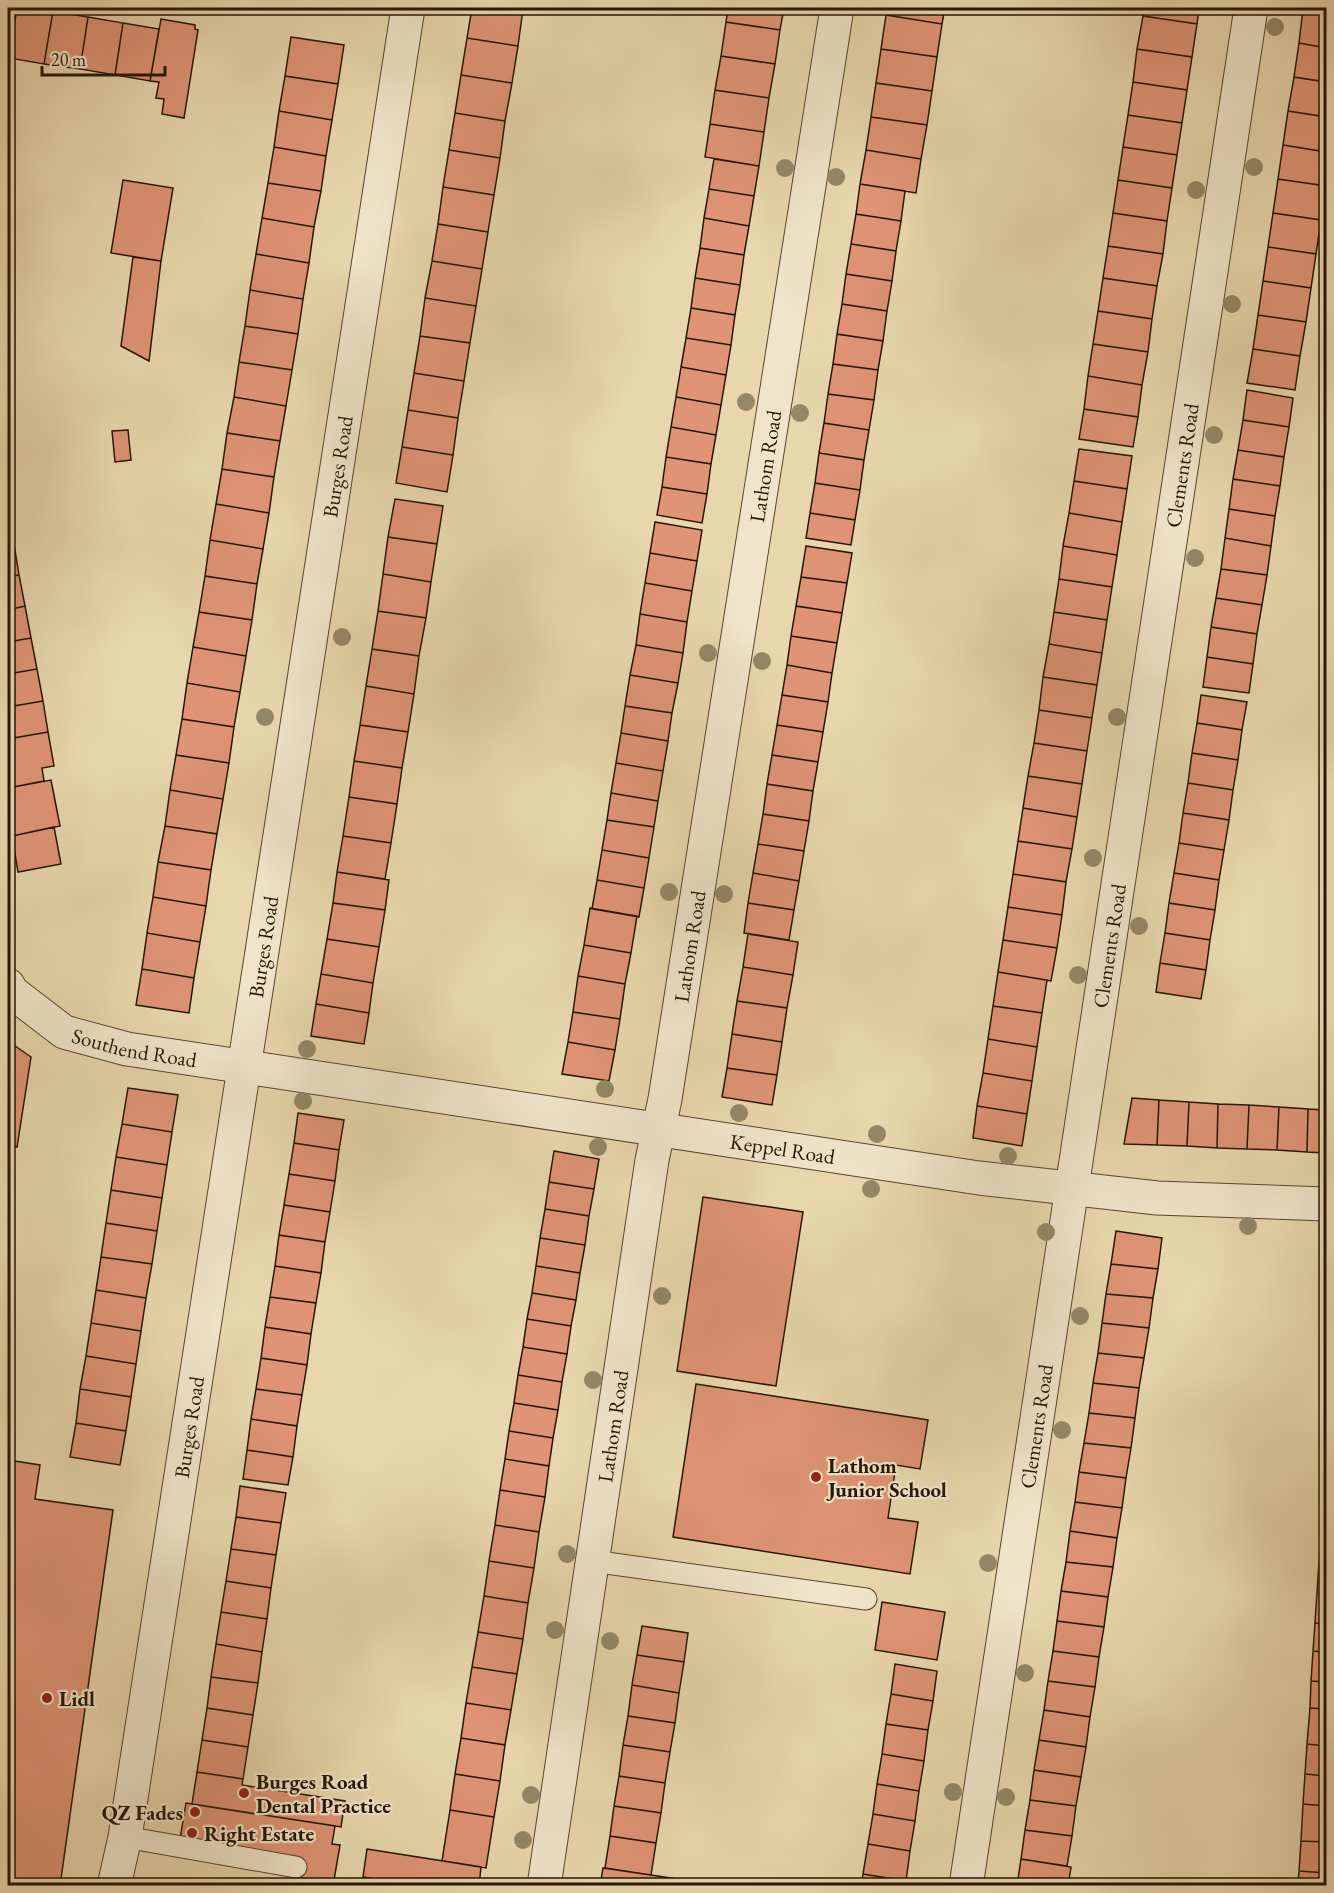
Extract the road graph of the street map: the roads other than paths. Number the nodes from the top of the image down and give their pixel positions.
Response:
1 (402, 8) edge
2 (837, 8) edge
3 (1251, 8) edge
4 (8, 985) edge
5 (243, 1067) junction
6 (659, 1129) junction
7 (1073, 1187) junction
8 (1326, 1204) edge
9 (592, 1561) junction
10 (866, 1599) dead end
11 (125, 1837) junction
12 (296, 1867) dead end
13 (114, 1886) edge
14 (544, 1886) edge
15 (966, 1886) edge

1 - 5 street, Burges Road
2 - 6 street, Lathom Road
3 - 7 street, Clements Road
4 - 5 street, Southend Road
5 - 6 street, Keppel Road
5 - 11 street, Burges Road
6 - 7 street, Keppel Road
6 - 9 street, Lathom Road
7 - 8 street, Keppel Road
7 - 15 street, Clements Road
9 - 10 lane
9 - 14 street, Lathom Road
11 - 12 lane
11 - 13 street, Burges Road

